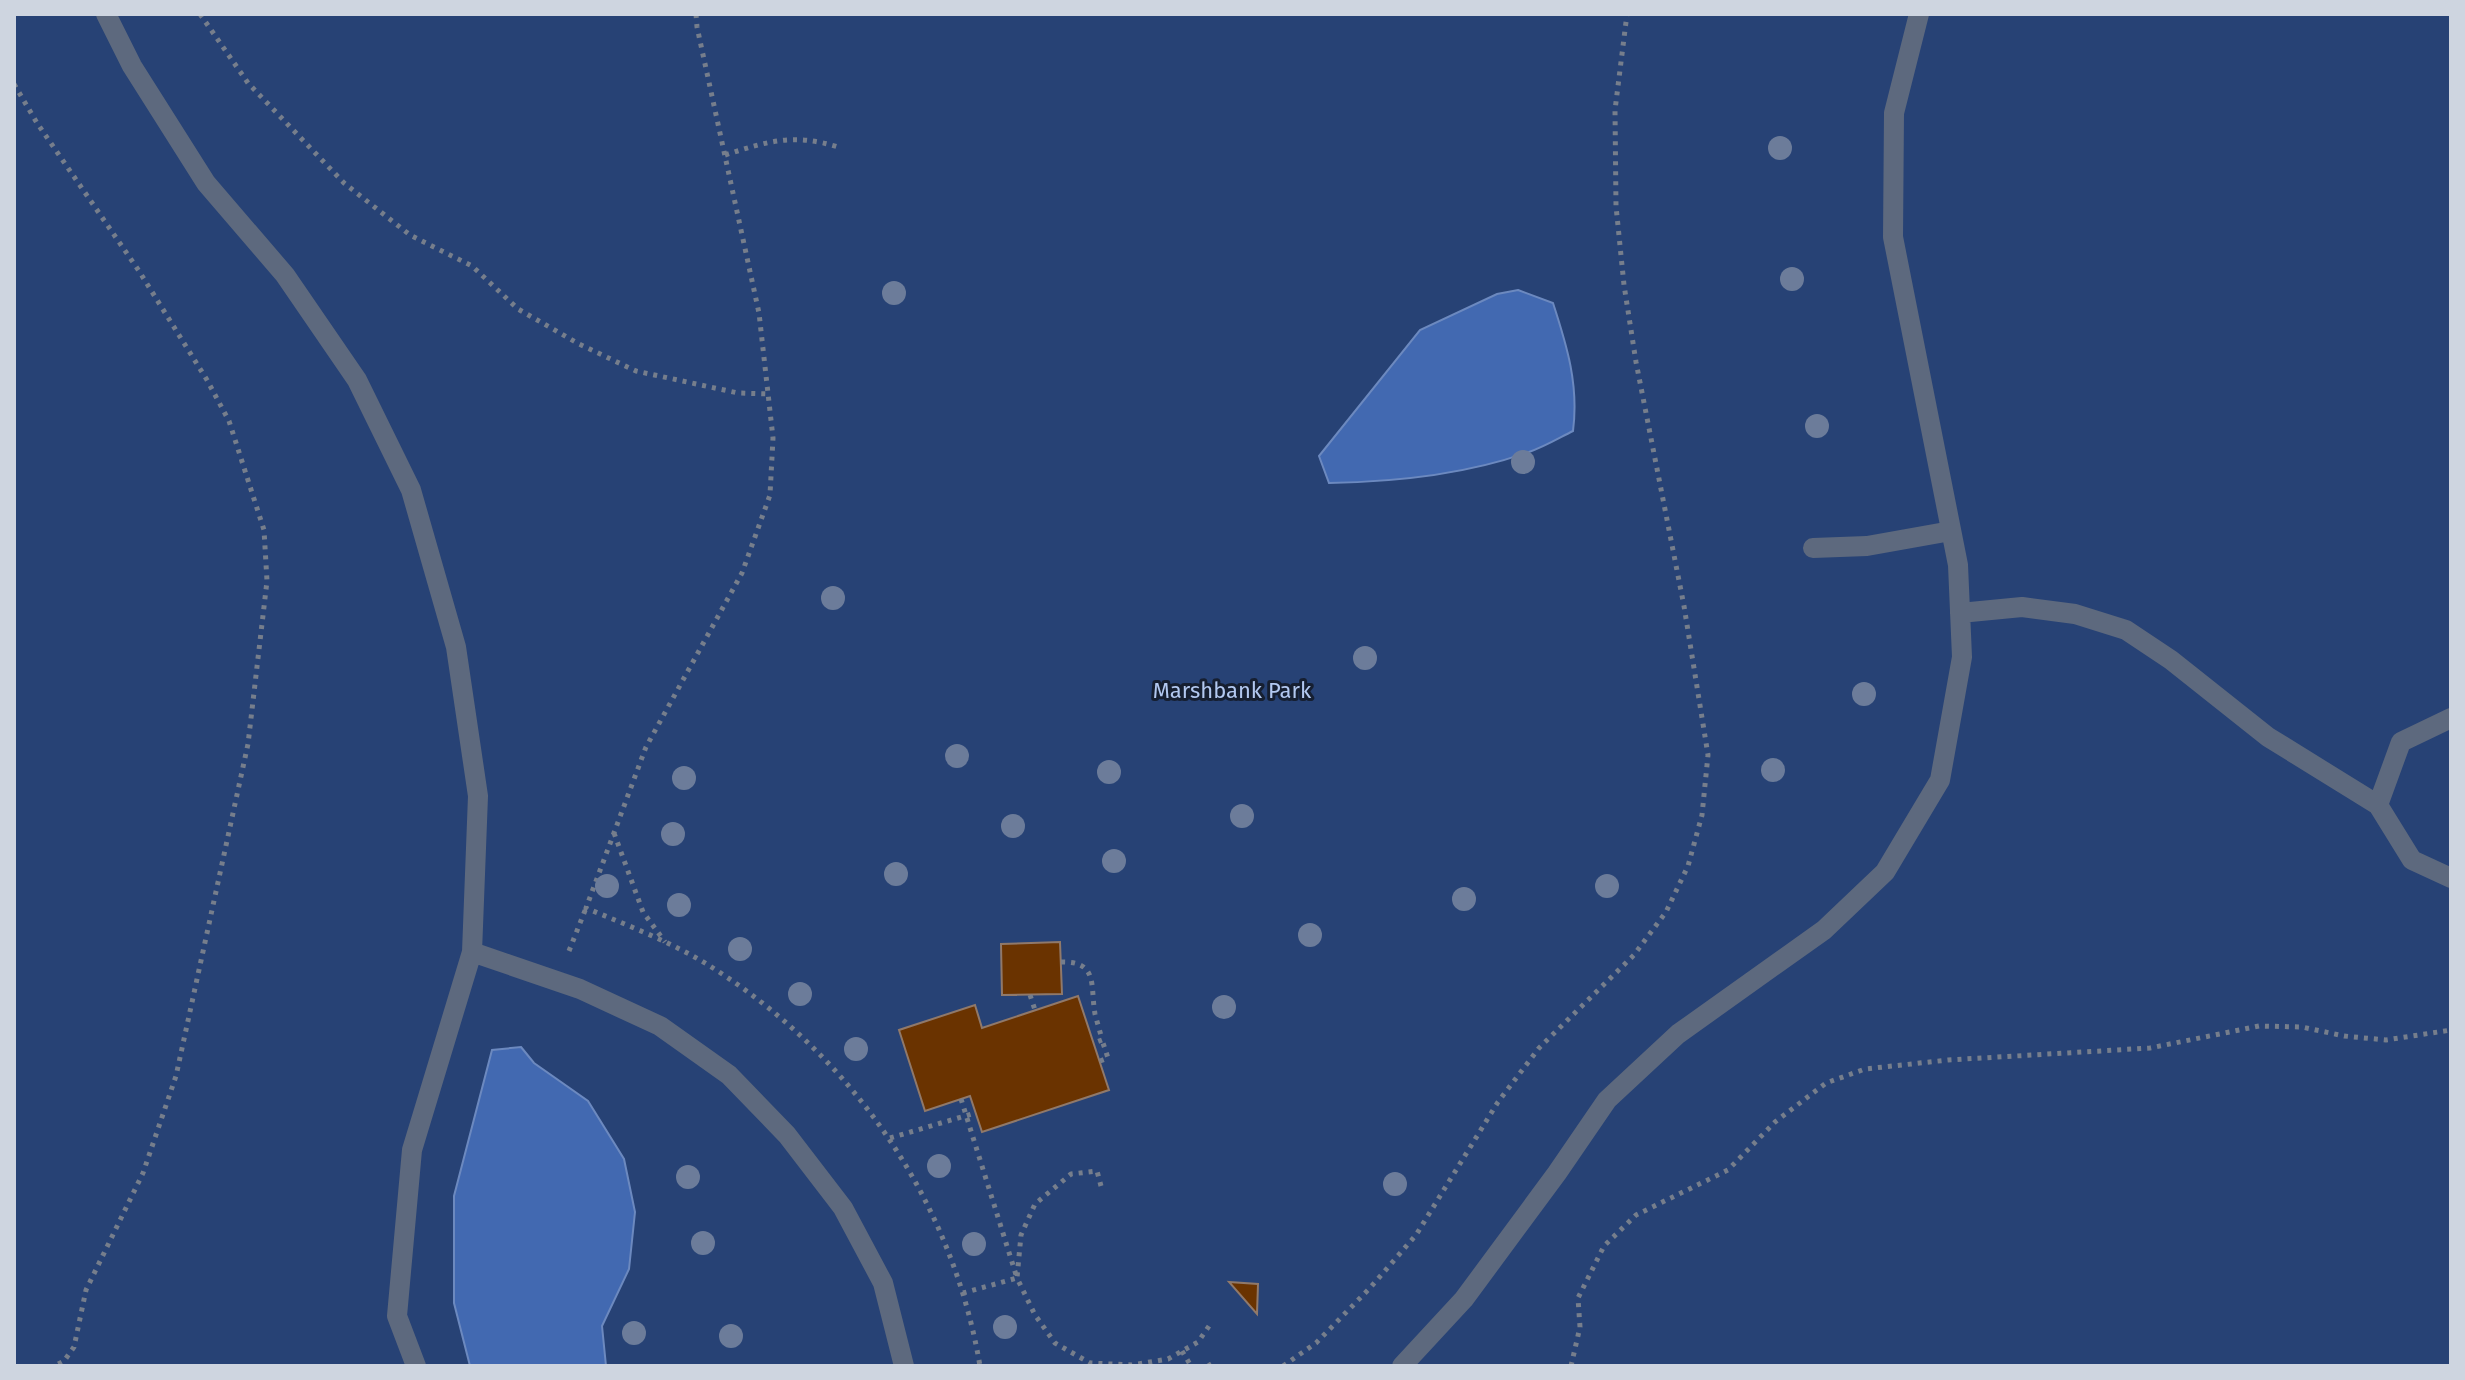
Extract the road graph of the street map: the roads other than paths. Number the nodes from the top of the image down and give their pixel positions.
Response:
1 (106, 14) edge
2 (1919, 14) edge
3 (1951, 531) junction
4 (1813, 548) dead end
5 (1960, 613) junction
6 (2451, 718) edge
7 (2378, 805) junction
8 (2451, 878) edge
9 (472, 952) junction
10 (416, 1366) edge
11 (904, 1366) edge
12 (1402, 1366) edge

1 - 9 lane
2 - 3 lane
3 - 4 lane
3 - 5 lane
5 - 7 lane
5 - 12 lane
6 - 7 lane
7 - 8 lane
9 - 10 lane
9 - 11 lane

